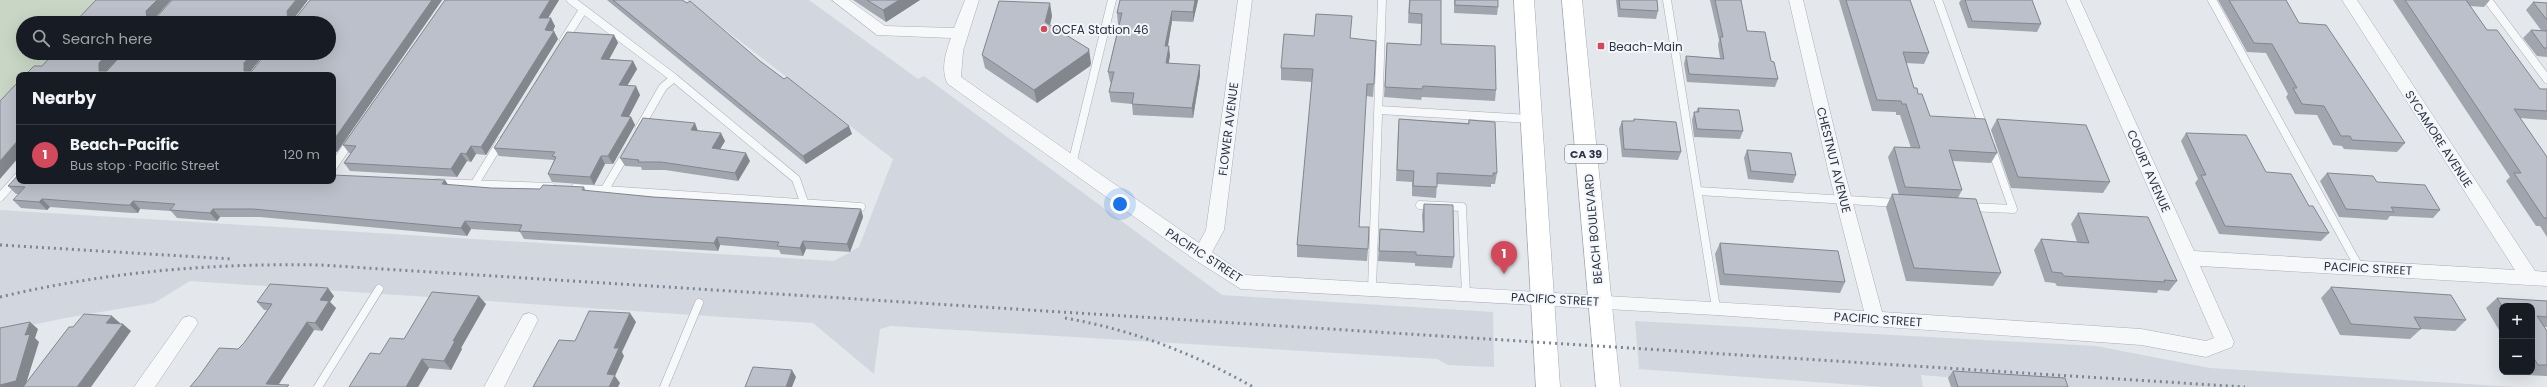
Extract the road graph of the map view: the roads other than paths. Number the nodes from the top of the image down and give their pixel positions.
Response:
1 (571, 0) edge
2 (839, 0) edge
3 (972, 0) edge
4 (1112, 0) edge
5 (1245, 0) edge
6 (1382, 0) edge
7 (1524, 0) edge
8 (1572, 0) edge
9 (1667, 0) edge
10 (1796, 0) edge
11 (1938, 0) edge
12 (2073, 0) edge
13 (2212, 0) edge
14 (2349, 0) edge
15 (2488, 0) edge
16 (583, 10) junction
17 (962, 33) junction
18 (558, 50) edge
19 (674, 78) junction
20 (2547, 79) edge
21 (1379, 110) junction
22 (1532, 119) junction
23 (507, 131) edge
24 (355, 134) edge
25 (336, 162) edge
26 (1072, 164) junction
27 (16, 179) edge
28 (427, 182) edge
29 (474, 185) junction
30 (606, 189) junction
31 (1698, 191) junction
32 (0, 197) edge
33 (1844, 200) junction
34 (804, 202) junction
35 (1906, 203) edge
36 (1420, 205) dead end
37 (861, 206) dead end
38 (1960, 206) edge
39 (1201, 255) junction
40 (2188, 258) junction
41 (2359, 267) junction
42 (2538, 279) edge
43 (379, 289) dead end
44 (1372, 289) junction
45 (1466, 294) junction
46 (1543, 298) junction
47 (1600, 302) junction
48 (699, 303) dead end
49 (1716, 308) junction
50 (1875, 319) junction
51 (529, 320) dead end
52 (190, 323) dead end
53 (2225, 342) joint
54 (144, 387) edge
55 (318, 387) edge
56 (494, 387) edge
57 (664, 387) edge
58 (1548, 387) edge
59 (1608, 387) edge

1 - 16 lane
2 - 17 street
3 - 17 street
4 - 26 lane
5 - 39 street, FLOWER AVENUE
6 - 21 lane
7 - 22 main road
8 - 47 main road, BEACH BOULEVARD / CA 39
9 - 31 lane
10 - 33 street, CHESTNUT AVENUE
11 - 38 lane
12 - 40 street, COURT AVENUE
13 - 41 lane
14 - 42 street, SYCAMORE AVENUE
15 - 20 lane
16 - 18 lane
16 - 19 lane
17 - 26 street, PACIFIC STREET
19 - 30 lane
19 - 34 lane
21 - 22 lane
21 - 44 lane
22 - 46 main road
23 - 29 lane
24 - 25 lane
26 - 39 street, PACIFIC STREET
27 - 32 lane
28 - 29 lane
29 - 30 lane
30 - 34 lane
31 - 33 lane
31 - 49 lane
33 - 35 lane
33 - 50 street, CHESTNUT AVENUE
34 - 37 lane
36 - 45 lane
39 - 44 street, PACIFIC STREET
40 - 41 street, PACIFIC STREET
40 - 53 street, COURT AVENUE
41 - 42 street, PACIFIC STREET
43 - 55 lane
44 - 45 street, PACIFIC STREET
45 - 46 street, PACIFIC STREET
46 - 47 street, PACIFIC STREET
46 - 58 main road
47 - 49 street, PACIFIC STREET
47 - 59 main road, BEACH BOULEVARD / CA 39
48 - 57 lane
49 - 50 street, PACIFIC STREET
50 - 53 street, PACIFIC STREET
51 - 56 street
52 - 54 street

